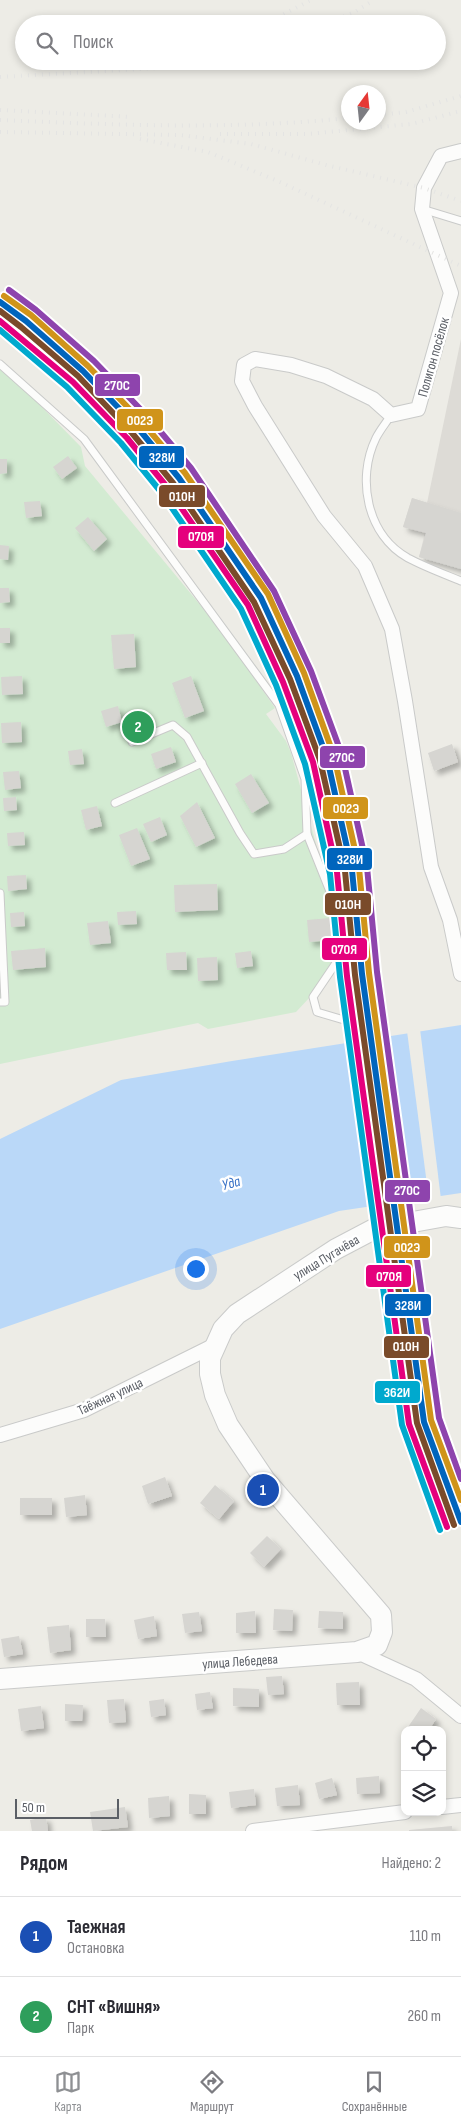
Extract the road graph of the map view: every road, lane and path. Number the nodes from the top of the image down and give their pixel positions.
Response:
1 (461, 151) edge
2 (422, 209) junction
3 (461, 221) edge
4 (0, 364) edge
5 (391, 415) junction
6 (461, 581) edge
7 (132, 742) dead end
8 (202, 763) junction
9 (115, 803) dead end
10 (308, 834) junction
11 (0, 893) edge
12 (455, 920) edge
13 (461, 974) edge
14 (0, 1002) edge
15 (344, 1020) dead end
16 (461, 1218) edge
17 (215, 1344) junction
18 (0, 1435) edge
19 (357, 1652) junction
20 (0, 1679) edge
21 (461, 1716) edge
22 (461, 1805) edge
23 (446, 1807) edge
24 (401, 1812) edge
25 (253, 1831) edge

1 - 2 street, Полигон посёлок
2 - 3 lane
2 - 5 street, Полигон посёлок
4 - 10 lane
5 - 6 lane
5 - 12 street
7 - 8 lane
8 - 9 lane
8 - 10 lane
10 - 15 lane
11 - 14 lane
12 - 13 street
16 - 17 street, улица Пугачёва
17 - 18 street, Таёжная улица
17 - 19 street
19 - 20 street, улица Лебедева
19 - 21 street, улица Лебедева
22 - 23 street
24 - 25 street

